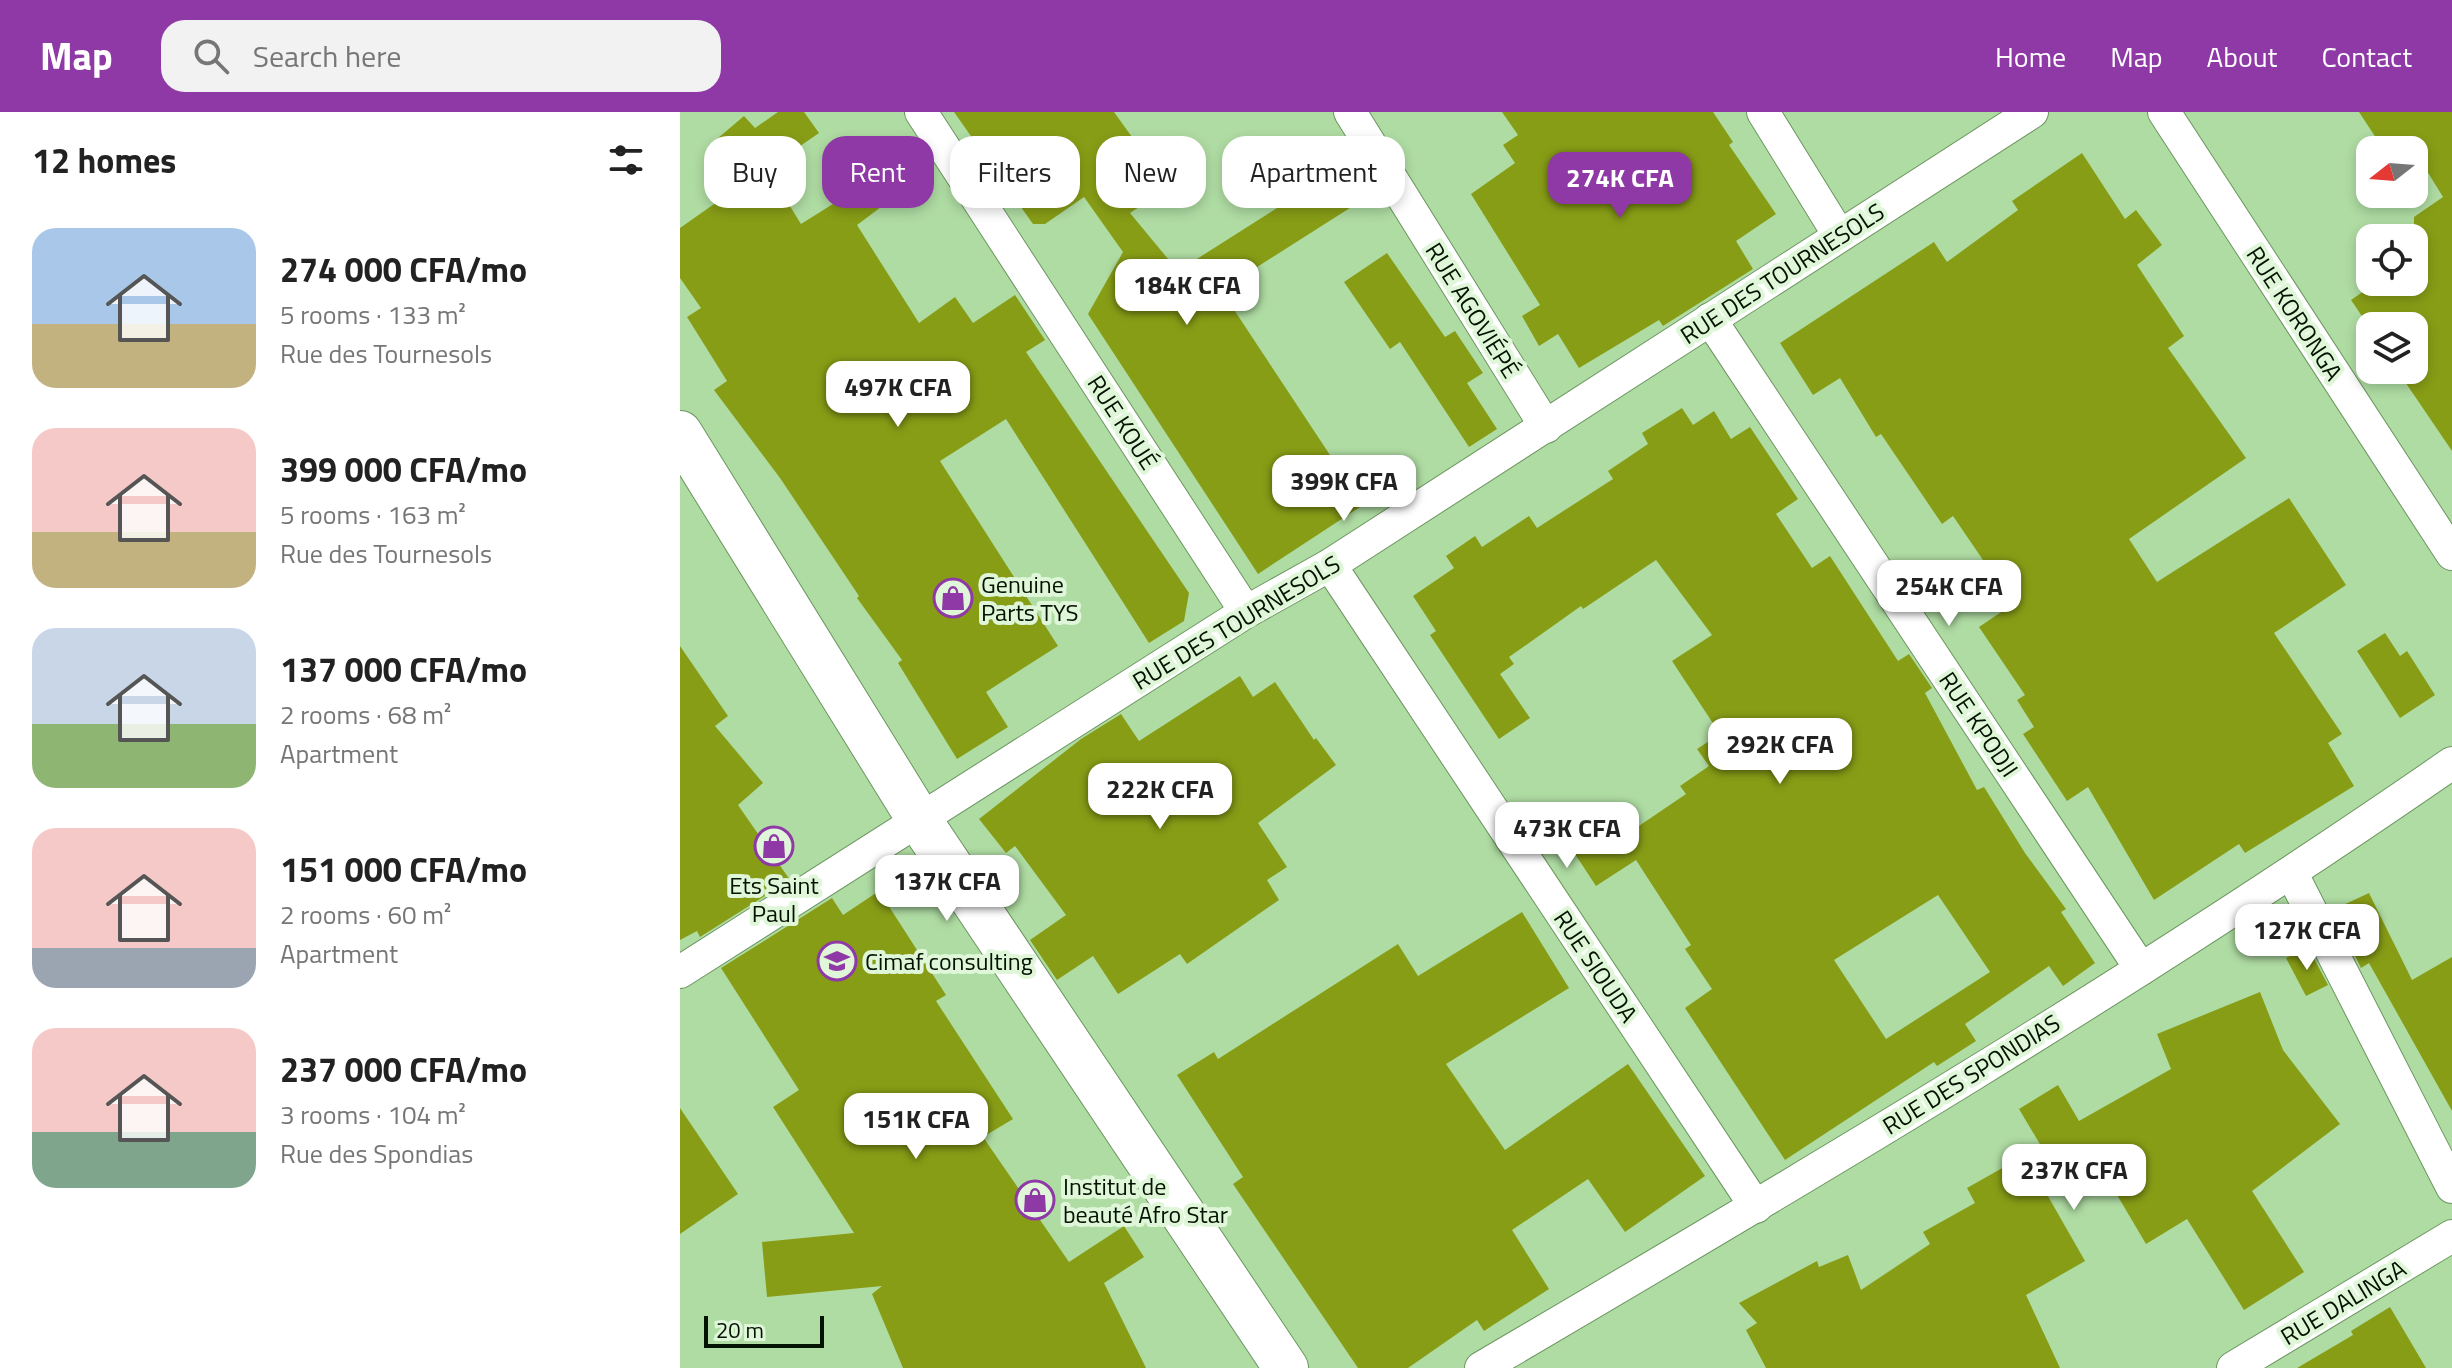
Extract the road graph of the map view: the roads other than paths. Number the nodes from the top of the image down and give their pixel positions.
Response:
1 (921, 112) edge
2 (1350, 112) edge
3 (1763, 112) edge
4 (2032, 112) edge
5 (2164, 112) edge
6 (1839, 235) junction
7 (1710, 319) junction
8 (1546, 427) junction
9 (680, 433) edge
10 (2452, 554) edge
11 (1330, 565) junction
12 (1246, 612) junction
13 (2452, 763) edge
14 (920, 821) junction
15 (2292, 874) junction
16 (2141, 969) junction
17 (680, 972) edge
18 (2452, 1187) edge
19 (1756, 1207) junction
20 (2452, 1236) edge
21 (1286, 1368) edge
22 (1481, 1368) edge
23 (2233, 1368) edge

1 - 12 street, RUE KOUÉ
2 - 8 street, RUE AGOVIÉPÉ
3 - 6 street
4 - 6 street, RUE DES TOURNESOLS
5 - 10 street, RUE KORONGA
6 - 7 street, RUE DES TOURNESOLS
7 - 8 street, RUE DES TOURNESOLS
7 - 16 street, RUE KPODJI
8 - 11 street, RUE DES TOURNESOLS
9 - 14 street
11 - 12 street, RUE DES TOURNESOLS
11 - 19 street, RUE SIOUDA
12 - 14 street, RUE DES TOURNESOLS
13 - 15 street, RUE DES SPONDIAS
14 - 17 street, RUE DES TOURNESOLS
14 - 21 street
15 - 16 street, RUE DES SPONDIAS
15 - 18 street
16 - 19 street, RUE DES SPONDIAS
19 - 22 street, RUE DES SPONDIAS
20 - 23 street, RUE DALINGA

